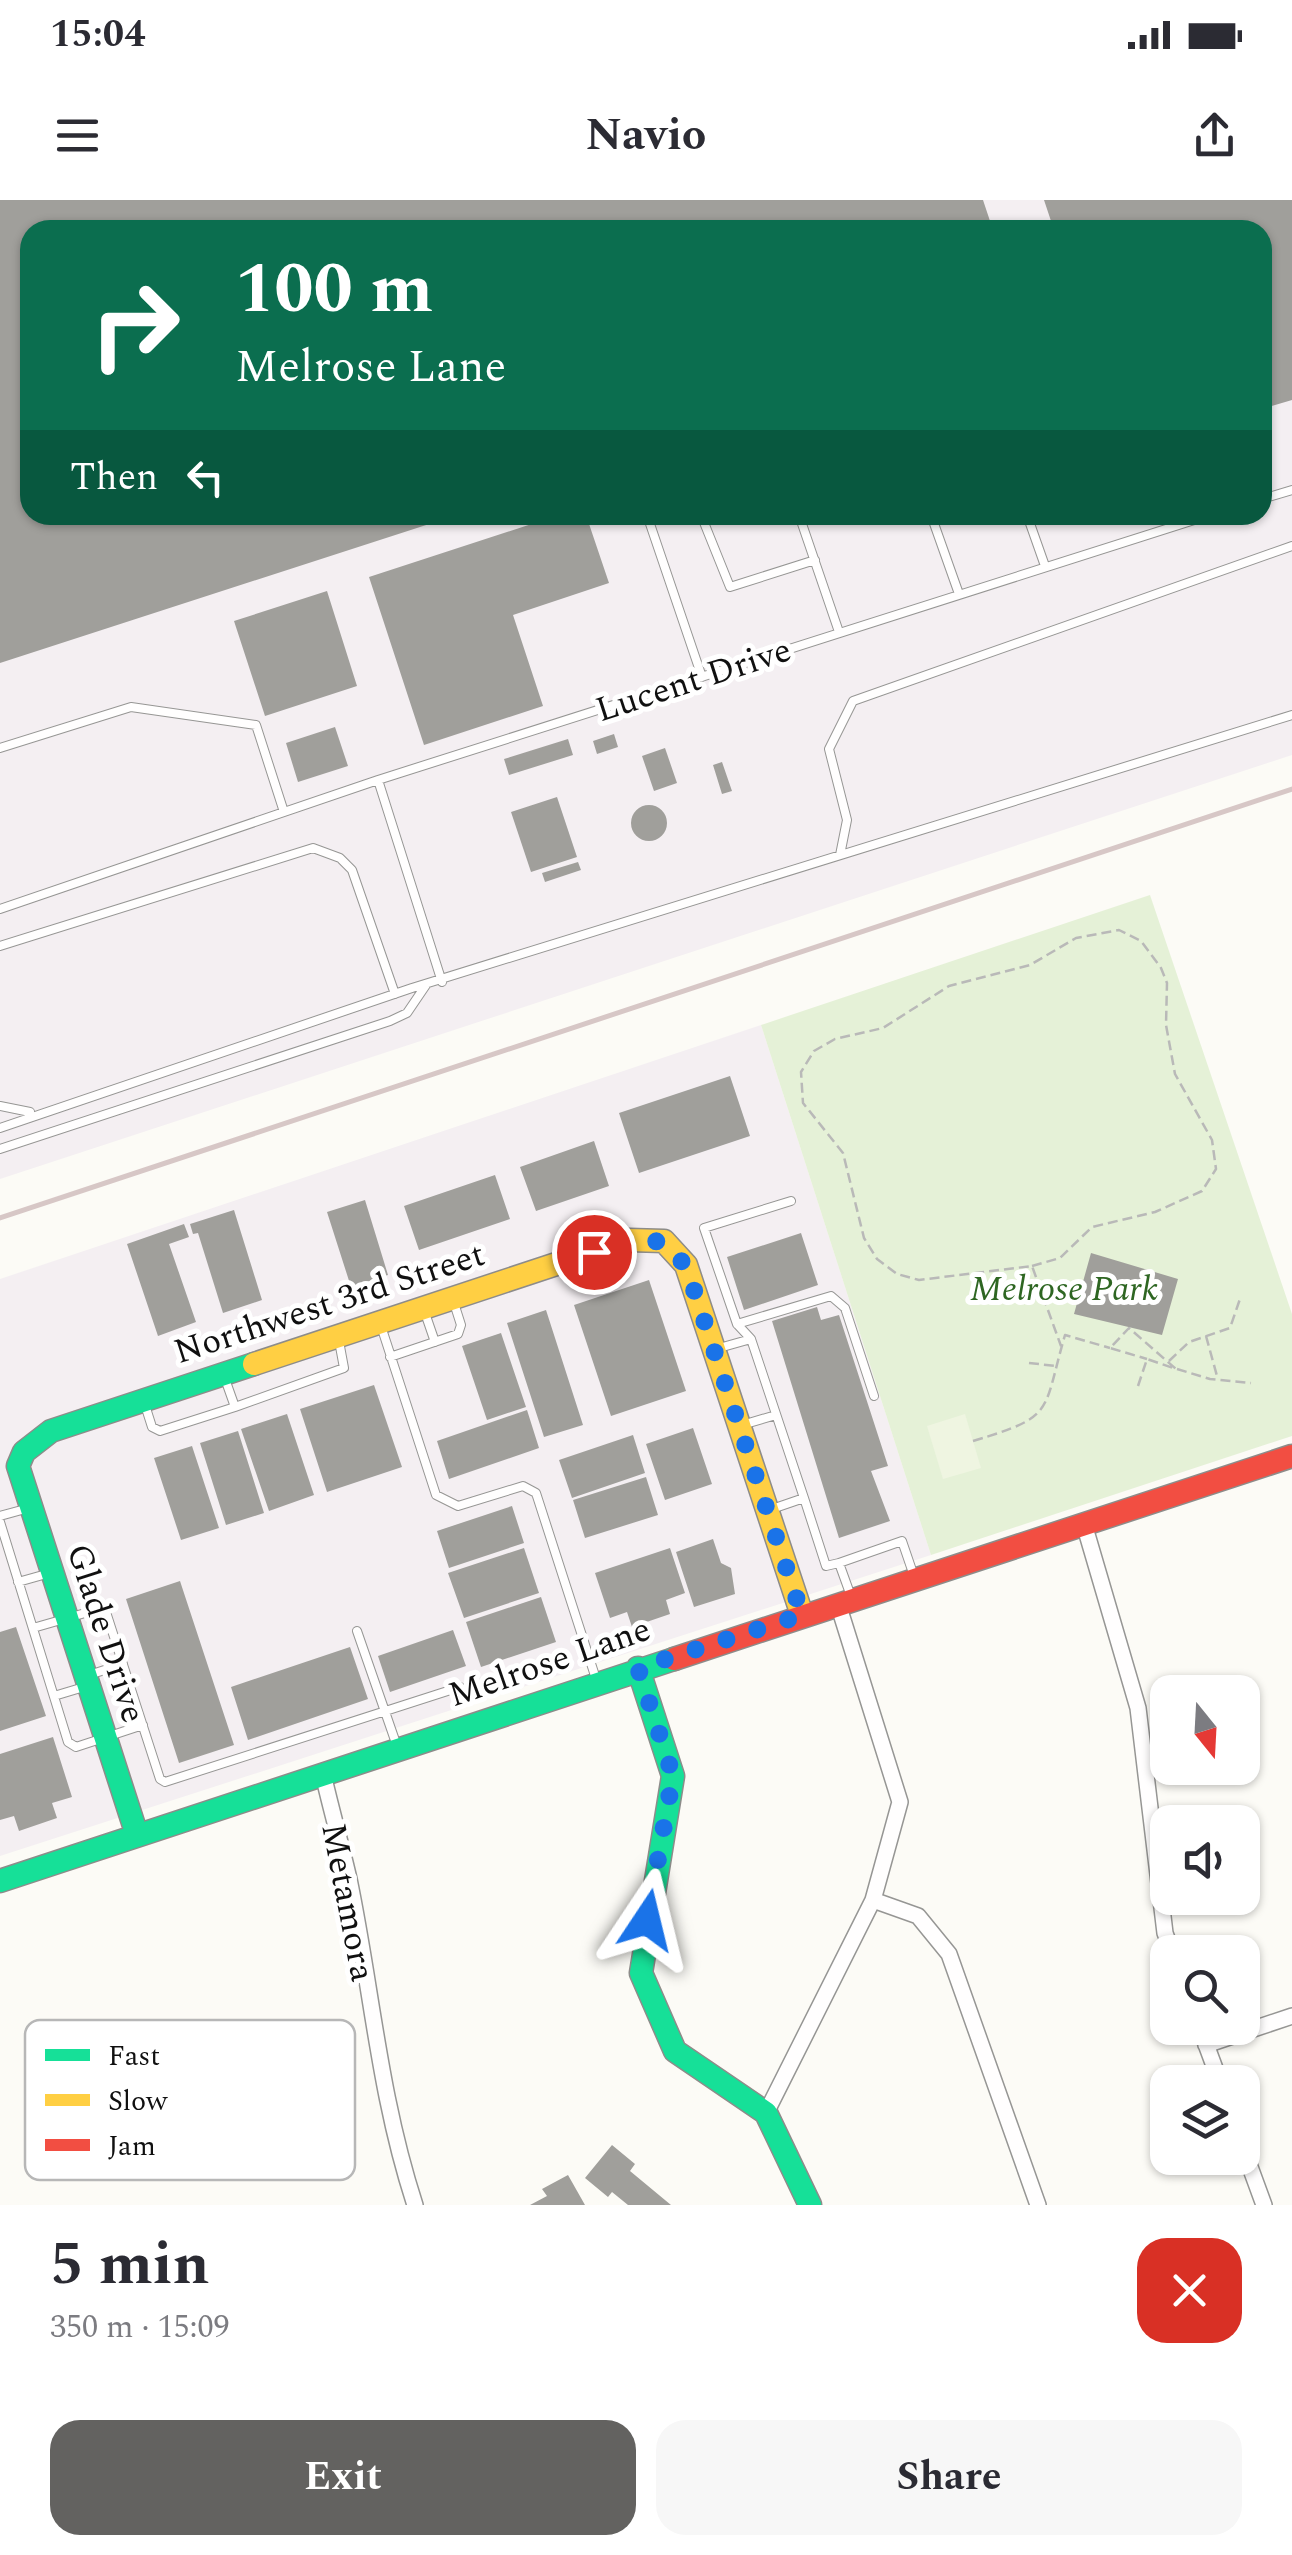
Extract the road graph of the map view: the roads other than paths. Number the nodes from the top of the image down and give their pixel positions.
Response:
1 (650, 525) edge
2 (705, 525) edge
3 (802, 525) edge
4 (935, 525) edge
5 (1030, 525) edge
6 (1178, 525) edge
7 (1292, 546) edge
8 (814, 560) junction
9 (1045, 566) junction
10 (959, 594) junction
11 (839, 632) junction
12 (702, 676) junction
13 (1292, 715) edge
14 (0, 748) edge
15 (378, 780) junction
16 (284, 812) junction
17 (840, 855) junction
18 (0, 909) edge
19 (0, 946) edge
20 (442, 982) junction
21 (426, 985) junction
22 (395, 994) junction
23 (0, 1106) edge
24 (35, 1112) junction
25 (0, 1128) edge
26 (0, 1149) edge
27 (791, 1201) dead end
28 (714, 1256) junction
29 (686, 1266) junction
30 (453, 1299) junction
31 (728, 1300) junction
32 (424, 1308) junction
33 (700, 1308) junction
34 (380, 1322) junction
35 (737, 1324) junction
36 (337, 1337) junction
37 (751, 1339) junction
38 (435, 1342) junction
39 (714, 1350) junction
40 (390, 1357) junction
41 (224, 1374) junction
42 (874, 1396) dead end
43 (143, 1400) junction
44 (235, 1406) junction
45 (776, 1415) junction
46 (739, 1426) junction
47 (1292, 1456) edge
48 (14, 1462) edge
49 (804, 1498) junction
50 (29, 1508) junction
51 (767, 1510) junction
52 (0, 1519) edge
53 (1084, 1524) junction
54 (839, 1563) junction
55 (50, 1573) junction
56 (915, 1578) junction
57 (18, 1582) junction
58 (844, 1602) junction
59 (802, 1615) junction
60 (65, 1620) junction
61 (33, 1628) junction
62 (357, 1631) dead end
63 (123, 1664) junction
64 (638, 1668) junction
65 (86, 1680) junction
66 (597, 1682) junction
67 (460, 1686) dead end
68 (54, 1696) junction
69 (384, 1711) junction
70 (143, 1725) junction
71 (104, 1737) junction
72 (398, 1749) junction
73 (323, 1774) junction
74 (137, 1835) junction
75 (0, 1881) edge
76 (873, 1900) junction
77 (1166, 1935) edge
78 (1292, 2016) edge
79 (1260, 2026) edge
80 (766, 2113) junction
81 (1253, 2175) edge
82 (415, 2205) edge
83 (810, 2205) edge
84 (1038, 2205) edge
85 (1264, 2205) edge

1 - 12 lane
2 - 8 lane
3 - 8 lane
4 - 10 lane
5 - 9 lane
6 - 9 lane, Lucent Drive
7 - 17 lane
8 - 11 lane
9 - 10 lane, Lucent Drive
10 - 11 lane, Lucent Drive
11 - 12 lane, Lucent Drive
12 - 15 lane, Lucent Drive
13 - 17 lane
14 - 16 lane
15 - 16 lane, Lucent Drive
15 - 20 lane
16 - 18 lane, Lucent Drive
17 - 20 lane
19 - 22 lane
20 - 21 lane
21 - 22 lane
21 - 26 lane
22 - 24 lane
23 - 24 lane
24 - 25 lane
27 - 28 lane
28 - 29 lane
28 - 31 lane
29 - 30 street, Northwest 3rd Street
29 - 33 street
30 - 32 street, Northwest 3rd Street
30 - 38 lane
31 - 33 lane
31 - 35 lane
32 - 34 street, Northwest 3rd Street
32 - 38 lane
33 - 39 street
34 - 36 street, Northwest 3rd Street
34 - 40 lane
35 - 37 lane
35 - 42 lane
36 - 41 street, Northwest 3rd Street
36 - 44 lane
37 - 39 lane
37 - 45 lane
38 - 40 lane
39 - 46 street
40 - 66 lane
41 - 43 street, Northwest 3rd Street
41 - 44 lane
43 - 44 lane
43 - 48 street, Northwest 3rd Street
45 - 46 lane
45 - 49 lane
46 - 51 street
47 - 53 street, Melrose Lane
48 - 50 street, Glade Drive
49 - 51 lane
49 - 54 lane
50 - 52 lane
50 - 55 street, Glade Drive
51 - 59 street
52 - 57 lane
53 - 56 street, Melrose Lane
53 - 77 street
54 - 56 lane
54 - 58 lane
55 - 57 lane
55 - 60 street, Glade Drive
56 - 58 street, Melrose Lane
57 - 61 lane
58 - 59 street, Melrose Lane
58 - 76 street
59 - 64 street, Melrose Lane
60 - 61 lane
60 - 63 lane
60 - 65 street, Glade Drive
61 - 68 lane
62 - 69 lane
63 - 65 lane
63 - 70 lane
64 - 66 street, Melrose Lane
64 - 80 street
65 - 68 lane
65 - 71 street, Glade Drive
66 - 72 street, Melrose Lane
67 - 69 lane
68 - 71 lane
69 - 70 lane
69 - 72 lane
70 - 71 lane
71 - 74 street, Glade Drive
72 - 73 street, Melrose Lane
73 - 74 street, Melrose Lane
73 - 82 street, Metamora
74 - 75 street, Melrose Lane
76 - 80 street
76 - 84 street
78 - 79 street
80 - 83 street
81 - 85 street

